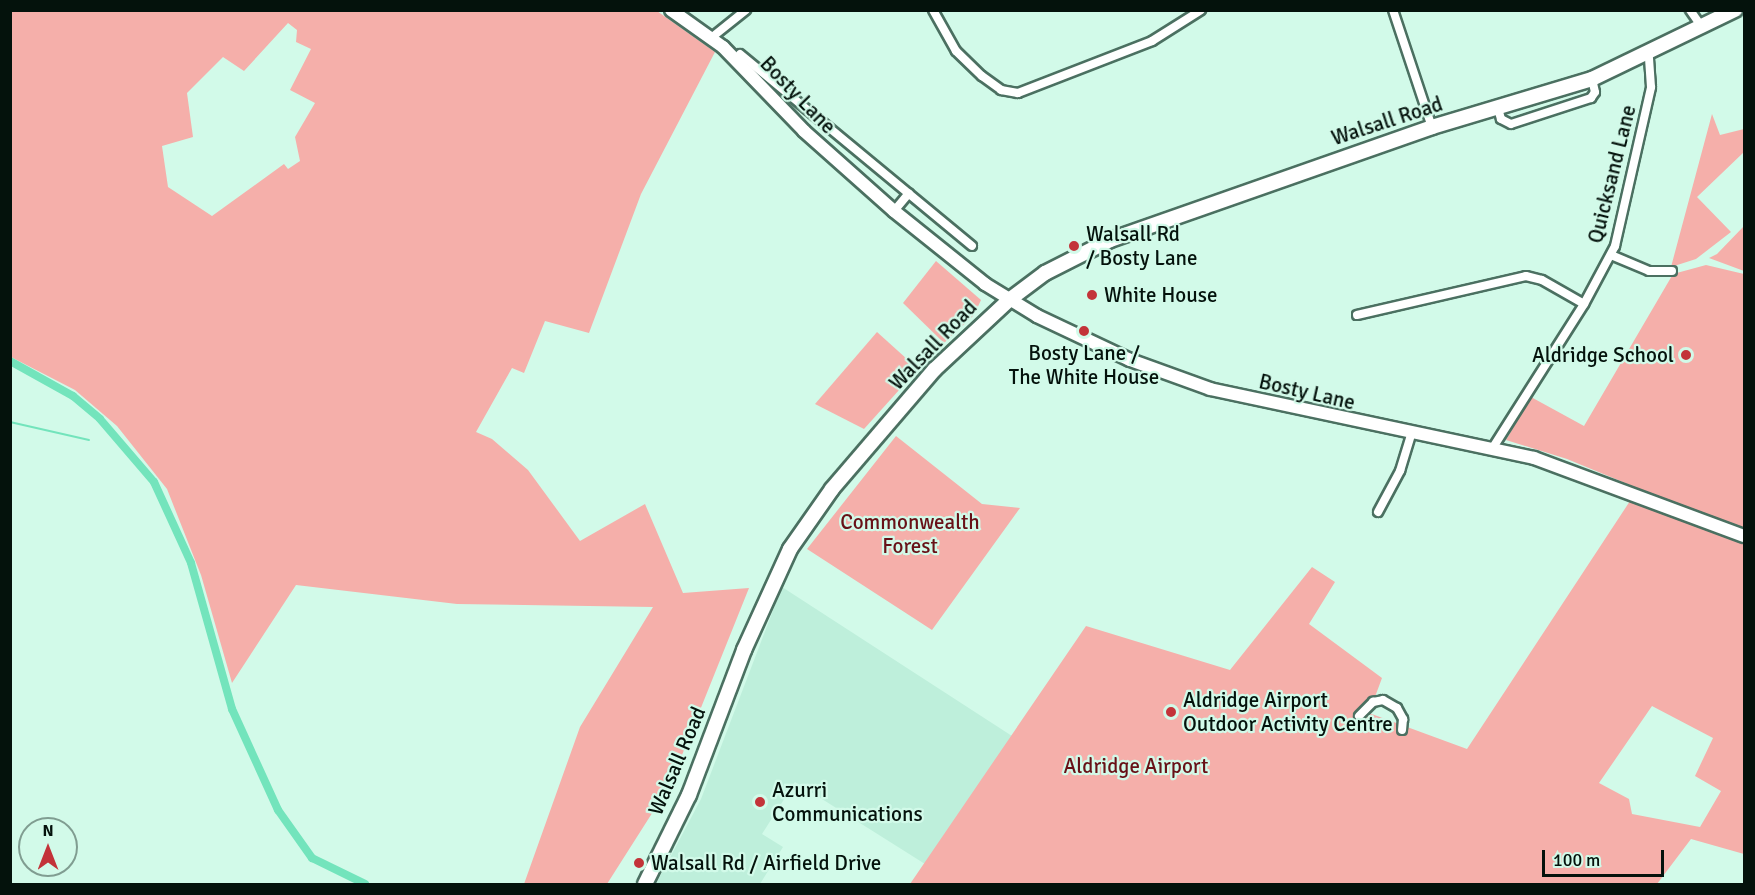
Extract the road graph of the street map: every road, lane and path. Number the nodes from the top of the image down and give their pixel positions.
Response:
1 (671, 10) edge
2 (746, 10) edge
3 (933, 10) edge
4 (1201, 10) edge
5 (1393, 10) edge
6 (1690, 10) edge
7 (1735, 10) edge
8 (1702, 27) junction
9 (711, 38) junction
10 (740, 54) dead end
11 (1649, 55) junction
12 (1592, 79) junction
13 (1498, 108) junction
14 (1432, 128) junction
15 (909, 193) junction
16 (894, 211) junction
17 (972, 246) dead end
18 (1611, 255) junction
19 (1671, 272) dead end
20 (1009, 300) junction
21 (1584, 304) junction
22 (1371, 311) junction
23 (1357, 315) dead end
24 (1371, 322) dead end
25 (1411, 435) junction
26 (1492, 449) junction
27 (1378, 512) dead end
28 (1744, 536) edge
29 (1359, 716) dead end
30 (1402, 730) dead end
31 (645, 885) edge

1 - 9 main road, Bosty Lane
2 - 9 street
3 - 4 street
5 - 14 street
6 - 8 street
7 - 8 main road, Walsall Road
8 - 11 main road, Walsall Road
9 - 16 main road, Bosty Lane
10 - 15 street, Bosty Lane
11 - 12 main road, Walsall Road
11 - 18 street, Quicksand Lane
12 - 13 main road, Walsall Road
12 - 13 street
13 - 14 main road, Walsall Road
14 - 20 main road, Walsall Road
15 - 16 street
15 - 17 street, Bosty Lane
16 - 20 main road, Bosty Lane
18 - 19 street
18 - 21 street, Quicksand Lane
20 - 25 main road, Bosty Lane
20 - 31 main road, Walsall Road
21 - 22 street
21 - 26 street, Quicksand Lane
22 - 23 street
22 - 24 street
25 - 26 main road, Bosty Lane
25 - 27 street
26 - 28 main road, Bosty Lane
29 - 30 street

